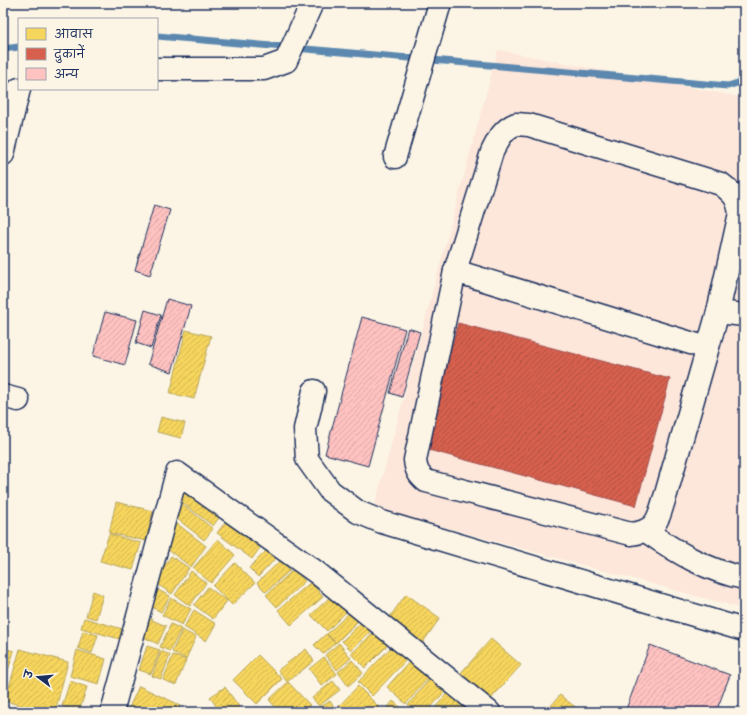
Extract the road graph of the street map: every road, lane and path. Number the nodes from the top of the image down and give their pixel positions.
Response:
1 (312, 3) edge
2 (440, 3) edge
3 (158, 68) edge
4 (18, 83) edge
5 (3, 85) edge
6 (19, 90) edge
7 (3, 154) edge
8 (396, 157) dead end
9 (456, 271) junction
10 (718, 312) junction
11 (744, 315) edge
12 (707, 348) junction
13 (314, 391) dead end
14 (646, 532) junction
15 (744, 578) edge
16 (744, 630) edge
17 (112, 712) edge
18 (489, 712) edge

1 - 3 street
2 - 8 street
4 - 5 street
6 - 7 street
9 - 10 street
9 - 12 street
9 - 14 street
10 - 11 street
10 - 12 street
12 - 14 street
13 - 16 street
14 - 15 street
17 - 18 street

